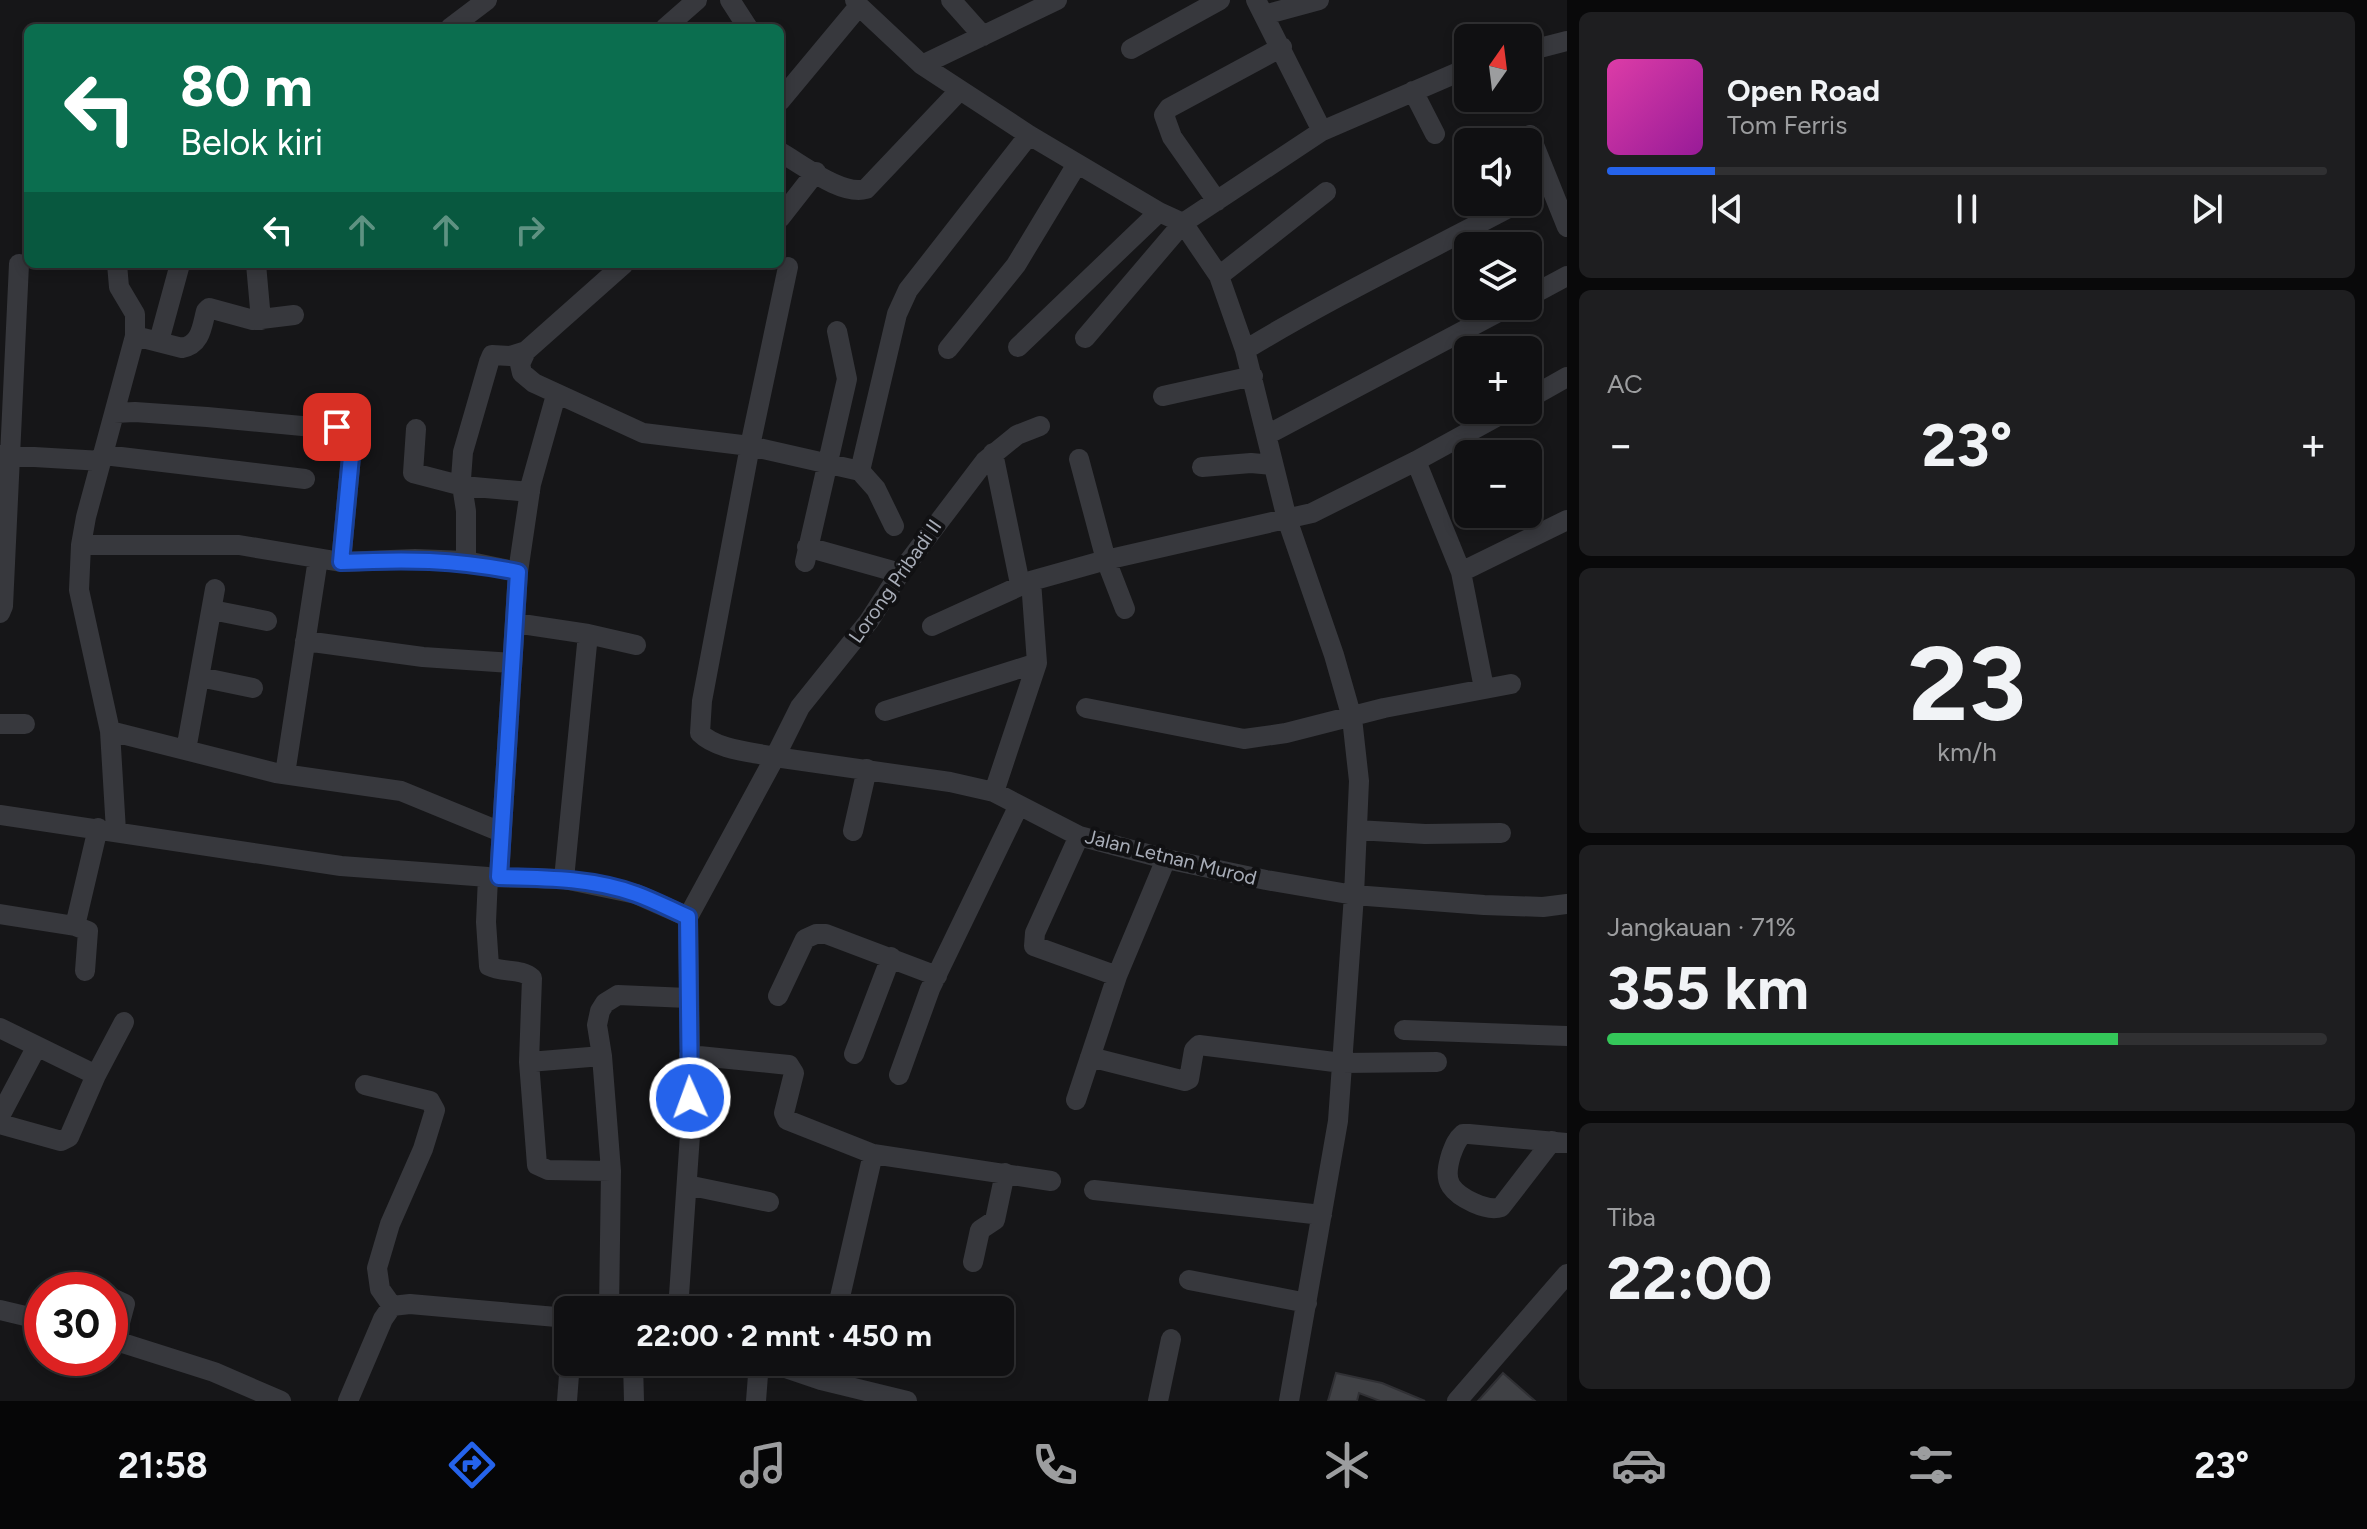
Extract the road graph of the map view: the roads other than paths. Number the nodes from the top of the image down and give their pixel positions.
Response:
1 (487, 0) edge
2 (730, 0) edge
3 (951, 0) edge
4 (1057, 0) edge
5 (1220, 0) edge
6 (1313, 1) edge
7 (689, 3) edge
8 (857, 3) edge
9 (1260, 7) edge
10 (455, 24) edge
11 (669, 24) edge
12 (745, 24) edge
13 (983, 36) junction
14 (1567, 41) edge
15 (1282, 47) junction
16 (1542, 47) edge
17 (1131, 49) dead end
18 (922, 65) junction
19 (1454, 74) edge
20 (784, 89) edge
21 (960, 90) junction
22 (1413, 91) junction
23 (1322, 131) junction
24 (1435, 134) dead end
25 (1029, 135) junction
26 (784, 154) edge
27 (1542, 161) edge
28 (1077, 164) junction
29 (816, 172) junction
30 (1326, 192) dead end
31 (1557, 194) edge
32 (1217, 201) junction
33 (1159, 212) junction
34 (784, 213) edge
35 (1494, 216) edge
36 (1183, 223) junction
37 (1567, 227) edge
38 (19, 264) dead end
39 (788, 267) dead end
40 (117, 268) edge
41 (179, 268) edge
42 (256, 268) edge
43 (601, 271) edge
44 (1219, 276) junction
45 (1567, 276) edge
46 (1542, 289) edge
47 (294, 315) dead end
48 (8, 318) edge
49 (261, 320) junction
50 (1484, 320) edge
51 (837, 331) dead end
52 (135, 336) junction
53 (1085, 338) dead end
54 (159, 341) junction
55 (1018, 347) dead end
56 (948, 349) dead end
57 (1245, 350) junction
58 (526, 351) junction
59 (1253, 376) junction
60 (1567, 377) edge
61 (1542, 391) edge
62 (556, 395) junction
63 (1163, 396) dead end
64 (114, 413) junction
65 (1483, 424) edge
66 (1040, 426) dead end
67 (416, 429) dead end
68 (1267, 435) junction
69 (750, 446) junction
70 (993, 453) junction
71 (4, 455) edge
72 (103, 458) junction
73 (1079, 459) dead end
74 (1416, 461) junction
75 (829, 463) junction
76 (1273, 465) junction
77 (1202, 467) dead end
78 (860, 471) junction
79 (305, 479) dead end
80 (463, 486) junction
81 (530, 492) junction
82 (1287, 519) junction
83 (1567, 520) edge
84 (894, 526) dead end
85 (81, 545) junction
86 (318, 559) junction
87 (1106, 560) junction
88 (466, 561) junction
89 (341, 562) junction
90 (518, 572) junction
91 (1461, 572) junction
92 (900, 573) junction
93 (1025, 582) junction
94 (1125, 609) dead end
95 (0, 613) edge
96 (267, 621) dead end
97 (515, 623) junction
98 (932, 626) dead end
99 (588, 634) junction
100 (305, 641) junction
101 (636, 645) dead end
102 (512, 663) junction
103 (1037, 663) junction
104 (200, 677) junction
105 (1511, 684) dead end
106 (253, 688) dead end
107 (1484, 688) junction
108 (1086, 708) dead end
109 (885, 711) dead end
110 (1352, 718) junction
111 (0, 724) edge
112 (25, 724) dead end
113 (110, 731) junction
114 (186, 750) junction
115 (775, 757) junction
116 (867, 769) junction
117 (285, 774) junction
118 (994, 792) junction
119 (1019, 805) junction
120 (0, 815) edge
121 (107, 830) junction
122 (1357, 830) junction
123 (853, 831) dead end
124 (501, 832) junction
125 (1501, 833) dead end
126 (1079, 836) junction
127 (1166, 859) junction
128 (493, 877) junction
129 (564, 879) junction
130 (1354, 895) junction
131 (1567, 904) edge
132 (0, 914) edge
133 (688, 917) junction
134 (75, 926) junction
135 (891, 957) junction
136 (85, 971) dead end
137 (937, 976) junction
138 (1117, 976) junction
139 (778, 996) dead end
140 (688, 998) junction
141 (124, 1022) dead end
142 (0, 1028) edge
143 (1404, 1030) dead end
144 (1567, 1036) edge
145 (37, 1046) junction
146 (854, 1054) dead end
147 (689, 1055) junction
148 (602, 1056) junction
149 (1090, 1057) junction
150 (529, 1062) junction
151 (1437, 1062) dead end
152 (1342, 1063) junction
153 (96, 1075) junction
154 (899, 1075) dead end
155 (365, 1085) dead end
156 (1076, 1100) dead end
157 (0, 1116) edge
158 (0, 1124) edge
159 (1560, 1142) edge
160 (873, 1154) junction
161 (611, 1171) junction
162 (1005, 1173) junction
163 (1051, 1181) dead end
164 (687, 1185) junction
165 (1094, 1190) dead end
166 (769, 1202) dead end
167 (1322, 1215) junction
168 (973, 1262) dead end
169 (1567, 1274) edge
170 (1189, 1280) dead end
171 (609, 1296) edge
172 (679, 1296) edge
173 (840, 1296) edge
174 (1307, 1303) junction
175 (392, 1306) junction
176 (0, 1310) edge
177 (24, 1316) edge
178 (554, 1317) edge
179 (1171, 1339) dead end
180 (128, 1345) edge
181 (569, 1376) edge
182 (633, 1376) edge
183 (758, 1376) edge
184 (837, 1376) edge
185 (281, 1401) edge
186 (348, 1401) edge
187 (567, 1401) edge
188 (634, 1401) edge
189 (756, 1401) edge
190 (907, 1401) edge
191 (1158, 1401) edge
192 (1289, 1401) edge
193 (1457, 1401) edge

1 - 10 street
2 - 12 street
3 - 13 street
4 - 13 street
5 - 17 street
6 - 9 street
7 - 11 street
8 - 18 street
8 - 20 street
9 - 15 street
13 - 18 street
14 - 16 street
15 - 23 street
15 - 32 street
18 - 21 street
19 - 22 street
21 - 25 street
21 - 29 street
22 - 23 street
22 - 24 street
23 - 32 street
25 - 28 street
25 - 78 street
26 - 29 street
27 - 31 street
28 - 33 street
28 - 56 street
29 - 34 street
30 - 44 street
31 - 37 street
32 - 36 street
33 - 36 street
33 - 55 street
35 - 57 street
36 - 44 street
36 - 53 street
38 - 48 street
39 - 69 street
40 - 52 street
41 - 54 street
42 - 49 street
43 - 58 street
44 - 57 street
45 - 46 street
47 - 49 street
48 - 71 street
49 - 54 street
50 - 68 street
51 - 75 street
52 - 54 street
52 - 64 street
57 - 59 street
58 - 62 street
58 - 80 street
59 - 63 street
59 - 68 street
60 - 61 street
62 - 69 street
62 - 81 street
64 - 72 street
64 - 89 street
65 - 74 street
66 - 70 street, Lorong Pribadi II
67 - 80 street
68 - 76 street
69 - 75 street
69 - 115 street, Jalan Letnan Murod
70 - 92 street, Lorong Pribadi II
70 - 93 street
71 - 72 street
71 - 95 street
72 - 79 street
72 - 85 street
73 - 87 street
74 - 82 street
74 - 91 street
75 - 78 street
75 - 92 street
76 - 77 street
76 - 82 street
78 - 84 street
80 - 81 street
80 - 88 street
81 - 90 street
82 - 87 street
82 - 110 street
83 - 91 street
85 - 86 street
85 - 113 street
86 - 89 street
86 - 100 street
87 - 93 street
87 - 94 street
88 - 89 street
88 - 90 street
90 - 97 street
91 - 107 street
92 - 115 street, Lorong Pribadi II
93 - 98 street
93 - 103 street
96 - 104 street
97 - 99 street
97 - 102 street
99 - 101 street
99 - 129 street
100 - 102 street
100 - 117 street
102 - 124 street
103 - 109 street
103 - 118 street
104 - 106 street
104 - 114 street
105 - 107 street
107 - 110 street
108 - 110 street
110 - 122 street
111 - 112 street
113 - 114 street
113 - 121 street
114 - 117 street
115 - 116 street, Jalan Letnan Murod
115 - 133 street
116 - 118 street, Jalan Letnan Murod
116 - 123 street
117 - 124 street
118 - 119 street, Jalan Letnan Murod
119 - 126 street, Jalan Letnan Murod
119 - 137 street
120 - 121 street
121 - 128 street
121 - 134 street
122 - 125 street
122 - 130 street
124 - 128 street
126 - 127 street, Jalan Letnan Murod
126 - 138 street
127 - 130 street, Jalan Letnan Murod
127 - 138 street
128 - 129 street
128 - 150 street
129 - 133 street
130 - 131 street, Jalan Letnan Murod
130 - 152 street
132 - 134 street
133 - 140 street
134 - 136 street
135 - 137 street
135 - 139 street
135 - 146 street
137 - 154 street
138 - 149 street
140 - 147 street
140 - 148 street
141 - 153 street
142 - 145 street
143 - 144 street
145 - 153 street
145 - 157 street
147 - 160 street
147 - 164 street
148 - 150 street
148 - 161 street
149 - 152 street
149 - 156 street
150 - 161 street
151 - 152 street
152 - 167 street
153 - 158 street
155 - 175 street
159 - 159 street
160 - 162 street
160 - 173 street
161 - 171 street
162 - 163 street
162 - 168 street
164 - 166 street
164 - 172 street
165 - 167 street
167 - 174 street
169 - 193 street
170 - 174 street
174 - 192 street
175 - 178 street
175 - 186 street
176 - 177 street
179 - 191 street
180 - 185 street
181 - 187 street
182 - 188 street
183 - 189 street
184 - 190 street

